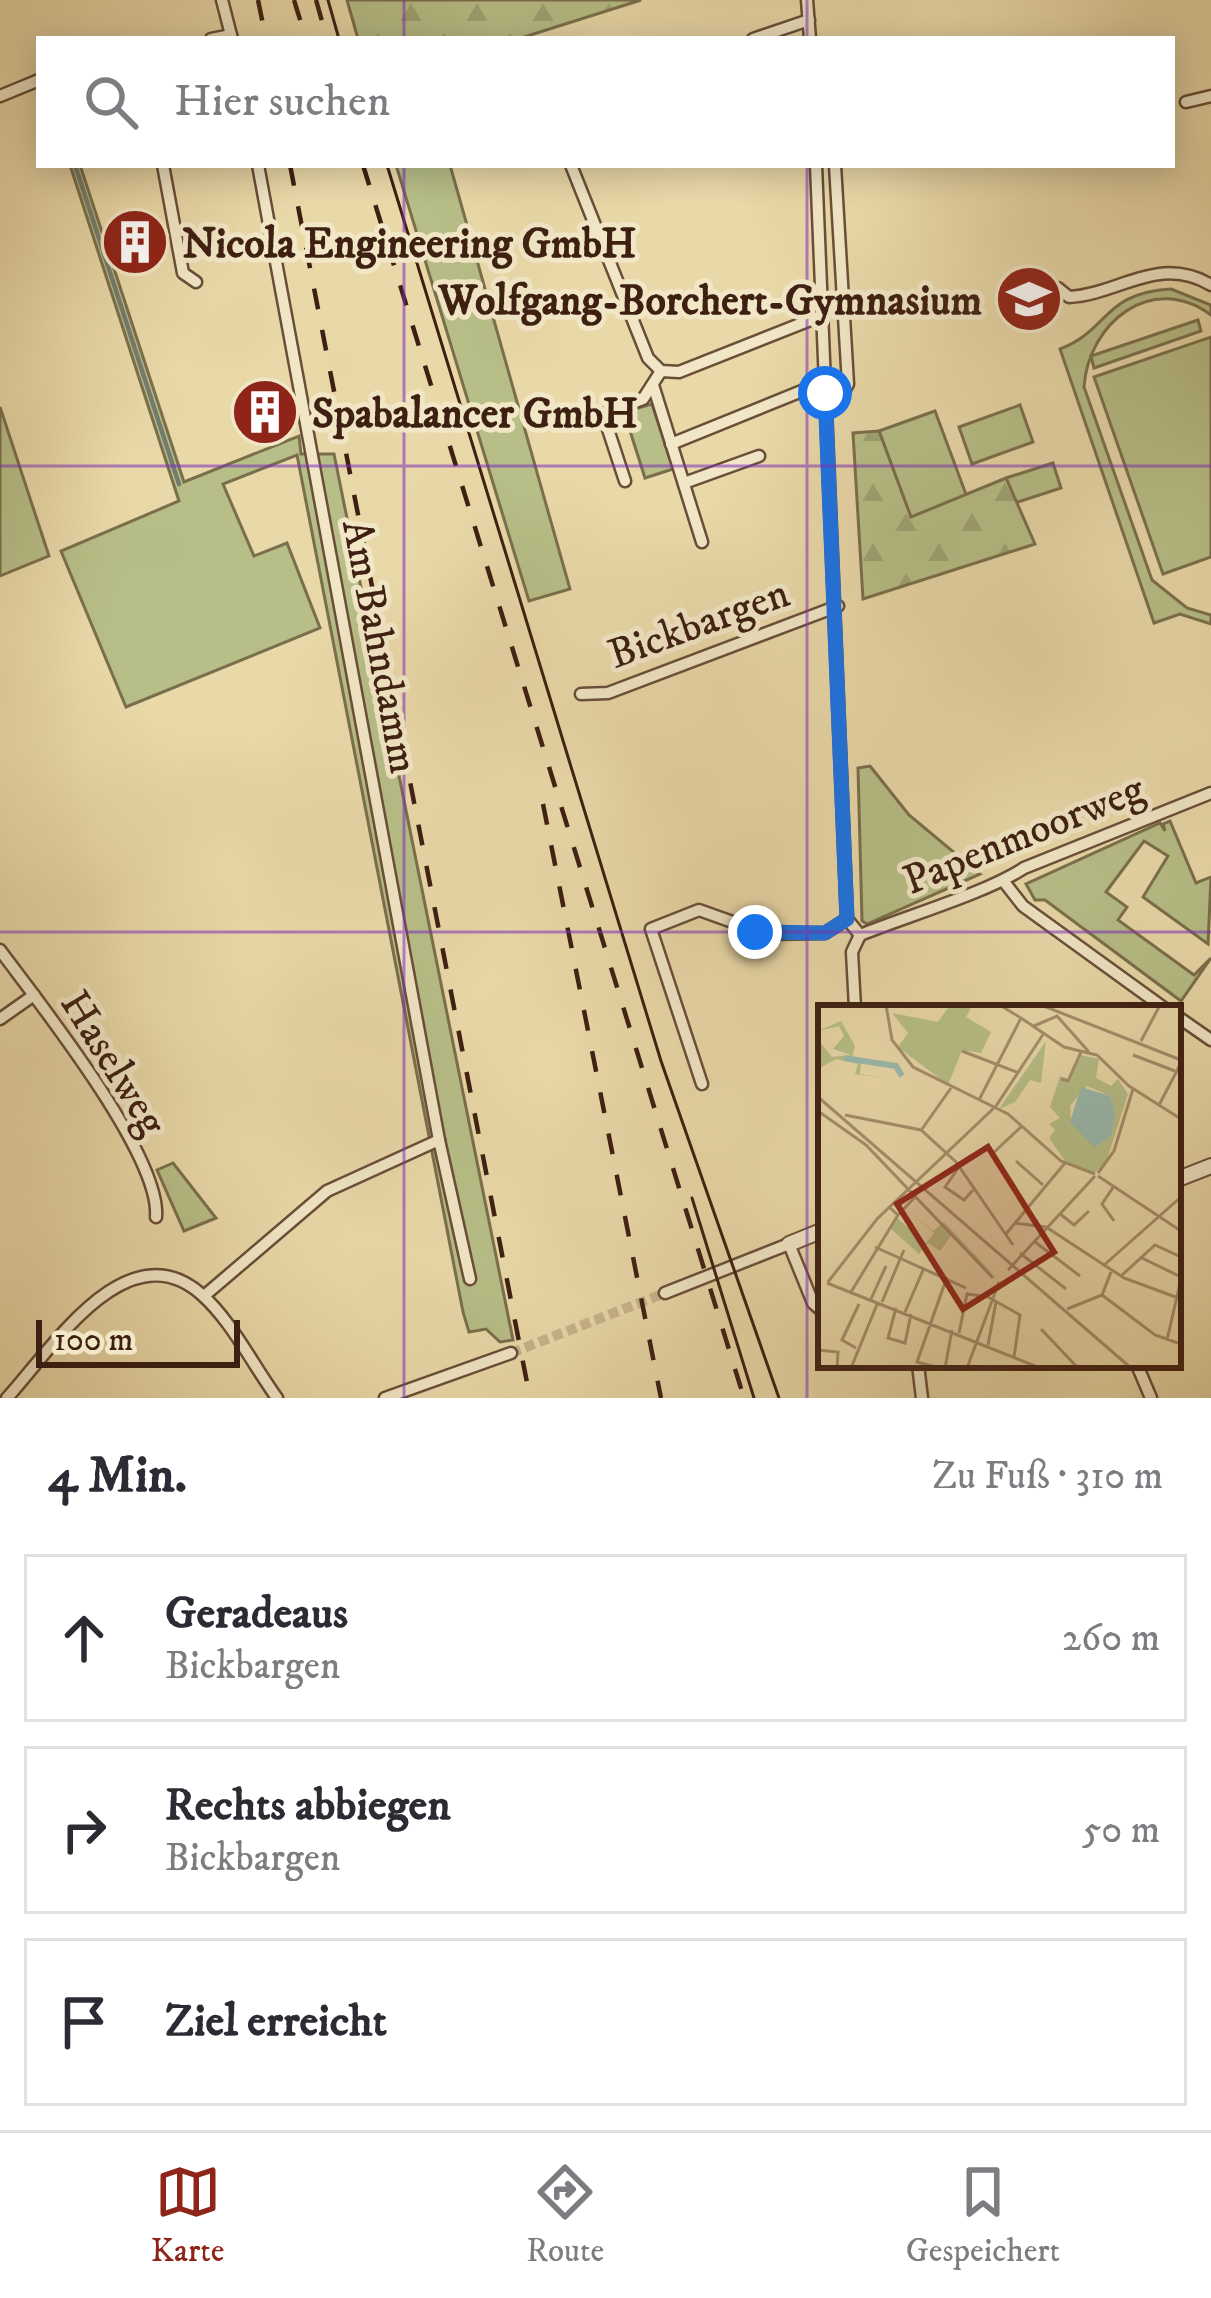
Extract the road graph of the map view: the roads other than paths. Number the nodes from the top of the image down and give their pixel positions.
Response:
1 (222, 0) edge
2 (807, 0) edge
3 (808, 20) junction
4 (232, 36) edge
5 (762, 36) edge
6 (809, 36) edge
7 (36, 81) edge
8 (0, 95) edge
9 (1211, 96) edge
10 (1186, 102) dead end
11 (164, 168) edge
12 (260, 168) edge
13 (572, 168) edge
14 (816, 168) edge
15 (835, 168) edge
16 (196, 282) dead end
17 (1211, 285) edge
18 (1058, 287) dead end
19 (823, 315) junction
20 (661, 371) junction
21 (653, 385) junction
22 (825, 387) junction
23 (671, 444) junction
24 (759, 456) dead end
25 (625, 481) dead end
26 (684, 483) junction
27 (703, 542) dead end
28 (838, 606) junction
29 (580, 694) dead end
30 (1211, 793) edge
31 (1005, 883) junction
32 (847, 919) junction
33 (860, 935) junction
34 (0, 950) edge
35 (34, 995) junction
36 (855, 1005) edge
37 (1160, 1005) edge
38 (0, 1019) edge
39 (1181, 1020) edge
40 (1211, 1040) edge
41 (702, 1084) dead end
42 (439, 1140) junction
43 (1211, 1166) edge
44 (1181, 1178) edge
45 (156, 1216) dead end
46 (818, 1232) edge
47 (789, 1244) junction
48 (470, 1279) dead end
49 (664, 1293) tunnel mouth
50 (204, 1296) junction
51 (818, 1307) edge
52 (511, 1353) tunnel mouth
53 (918, 1368) edge
54 (1138, 1368) edge
55 (7, 1398) edge
56 (277, 1398) edge
57 (385, 1398) edge
58 (922, 1398) edge
59 (1151, 1398) edge

1 - 4 street
2 - 3 street
3 - 5 street
3 - 6 street
7 - 8 street
9 - 10 street
11 - 16 street
12 - 42 street, Am Bahndamm
13 - 20 street
14 - 19 street, Bickbargen
15 - 22 street
17 - 18 street
19 - 20 street
19 - 22 street, Bickbargen
20 - 21 street
21 - 23 street
21 - 25 street
22 - 23 street
22 - 28 street, Bickbargen
23 - 26 street
24 - 26 street
26 - 27 street
28 - 29 street, Bickbargen
28 - 32 street, Bickbargen
30 - 31 street, Papenmoorweg
31 - 33 street, Papenmoorweg
31 - 37 street
32 - 33 street
32 - 41 street
33 - 36 street
34 - 35 street, Haselweg
35 - 38 street
35 - 45 street, Haselweg
39 - 40 street
42 - 48 street, Am Bahndamm
42 - 50 street
43 - 44 street
46 - 47 street
47 - 49 street
47 - 51 street
50 - 55 street
50 - 56 street
52 - 57 street
53 - 58 street
54 - 59 street

